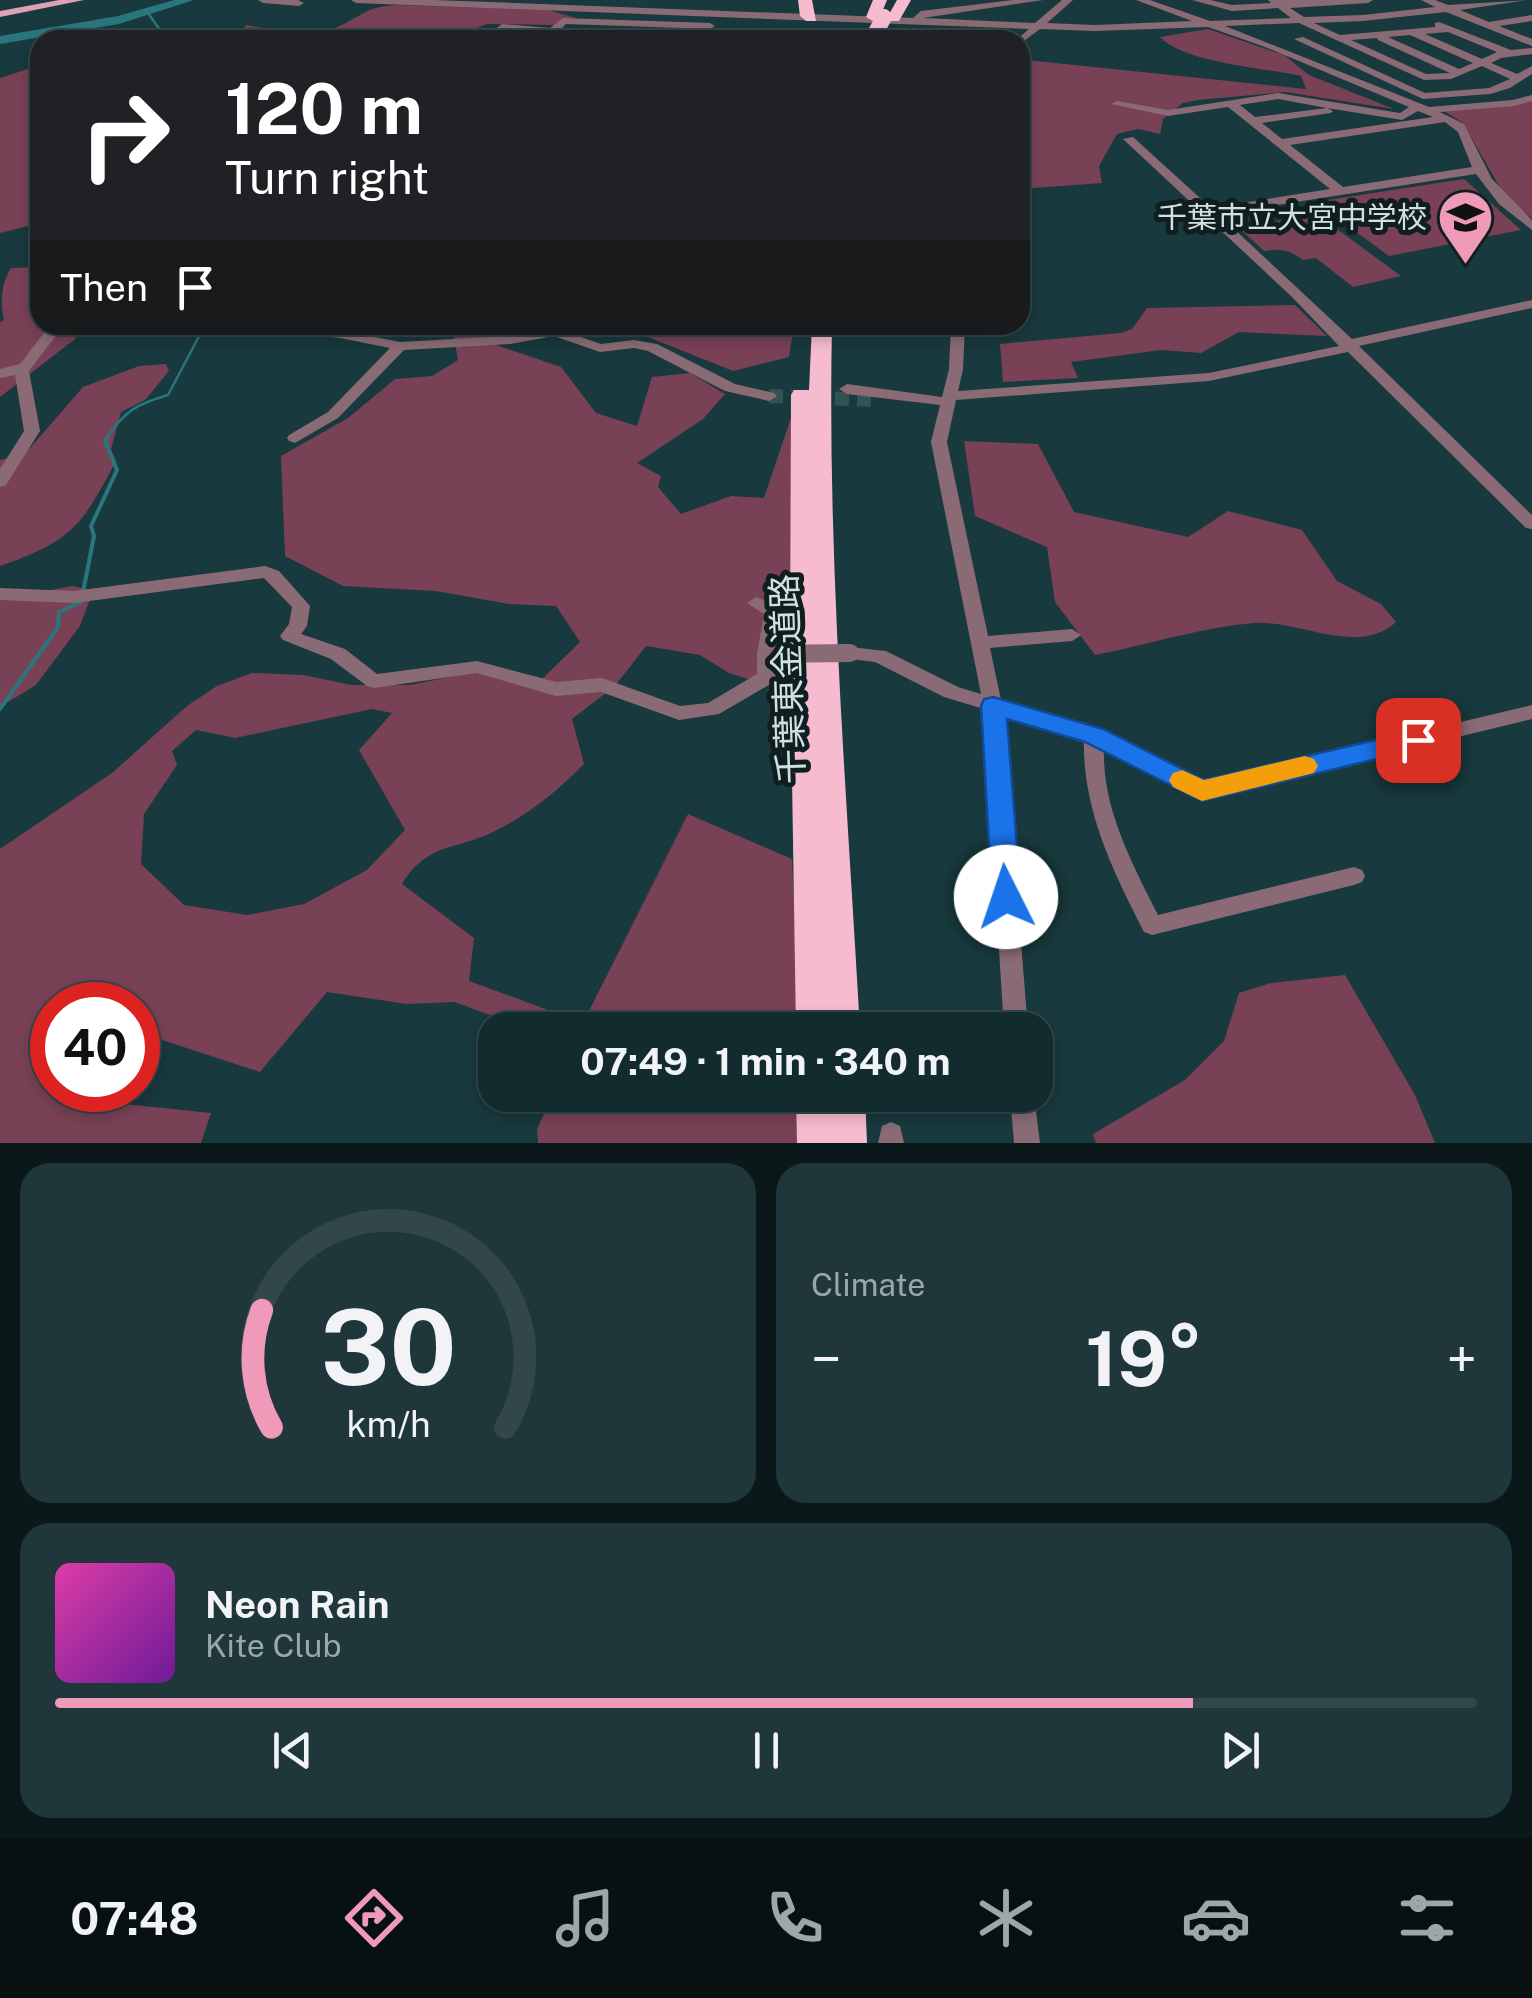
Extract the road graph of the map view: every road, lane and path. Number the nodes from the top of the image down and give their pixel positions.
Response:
1 (78, 0) edge
2 (263, 0) edge
3 (356, 0) edge
4 (805, 0) edge
5 (816, 0) edge
6 (880, 0) edge
7 (892, 0) edge
8 (904, 0) edge
9 (1038, 0) edge
10 (1068, 0) edge
11 (1141, 0) edge
12 (1197, 0) edge
13 (1368, 0) edge
14 (1378, 0) edge
15 (1426, 0) edge
16 (1472, 0) edge
17 (1523, 0) edge
18 (296, 2) edge
19 (1278, 4) edge
20 (638, 5) edge
21 (1487, 6) junction
22 (1451, 10) junction
23 (0, 14) edge
24 (1414, 14) junction
25 (811, 18) junction
26 (1532, 18) edge
27 (1304, 22) junction
28 (625, 24) junction
29 (1207, 24) junction
30 (1488, 25) junction
31 (1036, 27) junction
32 (885, 29) edge
33 (1450, 29) junction
34 (554, 30) edge
35 (615, 30) edge
36 (1030, 33) edge
37 (1413, 33) junction
38 (1532, 34) edge
39 (1376, 36) junction
40 (1517, 37) junction
41 (1339, 38) junction
42 (1299, 39) junction
43 (1259, 42) junction
44 (1532, 47) edge
45 (1508, 53) junction
46 (1480, 63) junction
47 (1405, 68) junction
48 (1532, 69) edge
49 (1459, 73) junction
50 (1377, 75) junction
51 (1517, 78) junction
52 (1355, 82) junction
53 (1532, 98) edge
54 (1117, 104) dead end
55 (1231, 104) junction
56 (1423, 107) junction
57 (1347, 108) junction
58 (1314, 112) junction
59 (1283, 117) junction
60 (1448, 118) junction
61 (1252, 121) junction
62 (1374, 129) junction
63 (1342, 133) junction
64 (1312, 138) junction
65 (1129, 139) dead end
66 (1280, 143) junction
67 (1479, 170) junction
68 (1339, 190) junction
69 (1206, 212) junction
70 (1532, 226) edge
71 (1532, 304) edge
72 (49, 335) edge
73 (364, 335) edge
74 (538, 335) edge
75 (563, 335) edge
76 (805, 335) edge
77 (822, 335) edge
78 (958, 335) edge
79 (623, 345) junction
80 (400, 346) junction
81 (1347, 346) junction
82 (21, 369) junction
83 (0, 374) edge
84 (847, 389) dead end
85 (770, 396) tunnel mouth
86 (878, 400) tunnel mouth
87 (949, 402) junction
88 (750, 404) dead end
89 (295, 438) dead end
90 (0, 482) edge
91 (1532, 524) edge
92 (0, 594) edge
93 (756, 603) dead end
94 (1072, 635) dead end
95 (980, 643) junction
96 (766, 654) junction
97 (993, 706) junction
98 (1532, 712) edge
99 (1094, 735) junction
100 (1354, 876) dead end
101 (813, 1012) edge
102 (842, 1012) edge
103 (1015, 1012) edge
104 (815, 1112) edge
105 (847, 1112) edge
106 (1024, 1112) edge
107 (816, 1143) edge
108 (849, 1143) edge
109 (1027, 1143) edge

1 - 23 main road
2 - 18 street
3 - 20 street
4 - 25 highway
5 - 25 highway
6 - 32 highway
7 - 32 highway
8 - 32 highway
9 - 32 street
10 - 31 street
11 - 29 street
12 - 19 street
13 - 19 street
14 - 24 street
15 - 22 street
16 - 21 street
17 - 21 street
19 - 27 street
20 - 25 street
20 - 28 street
21 - 22 street
22 - 24 street
22 - 30 street
24 - 27 street
24 - 33 street
25 - 32 street
26 - 30 street
27 - 29 street
27 - 41 street
28 - 32 street
28 - 34 street
28 - 35 street
29 - 31 street
29 - 43 street
30 - 40 street
31 - 32 street
31 - 36 street
33 - 37 street
33 - 45 street
37 - 39 street
37 - 46 street
38 - 40 street
39 - 41 street
39 - 49 street
40 - 44 street
41 - 42 street
41 - 47 street
42 - 43 street
42 - 50 street
43 - 52 street
44 - 45 street
45 - 46 street
46 - 49 street
46 - 51 street
47 - 49 street
47 - 50 street
48 - 51 street
50 - 51 street
50 - 52 street
52 - 56 street
53 - 56 street
54 - 55 street
55 - 57 street
55 - 61 street
56 - 57 street
56 - 60 street
57 - 58 street
57 - 62 street
58 - 59 street
58 - 63 street
59 - 61 street
59 - 64 street
60 - 62 street
60 - 67 street
61 - 66 street
62 - 63 street
63 - 64 street
64 - 66 street
65 - 69 street
66 - 68 street
67 - 68 street
67 - 70 street
68 - 69 street
69 - 81 street
71 - 81 street
72 - 82 street
73 - 80 street
74 - 80 street
75 - 79 street
76 - 101 highway, 千葉東金道路
77 - 102 highway, 千葉東金道路
78 - 87 street
79 - 85 street
79 - 88 street
80 - 89 street
81 - 87 street
81 - 91 street
82 - 83 street
82 - 90 street
84 - 87 street
86 - 87 street
87 - 95 street
92 - 96 street
93 - 96 street
94 - 95 street
95 - 97 street
96 - 97 street, bridge
97 - 99 street
97 - 103 street
98 - 99 street
99 - 100 street
104 - 107 highway
105 - 108 highway
106 - 109 street

